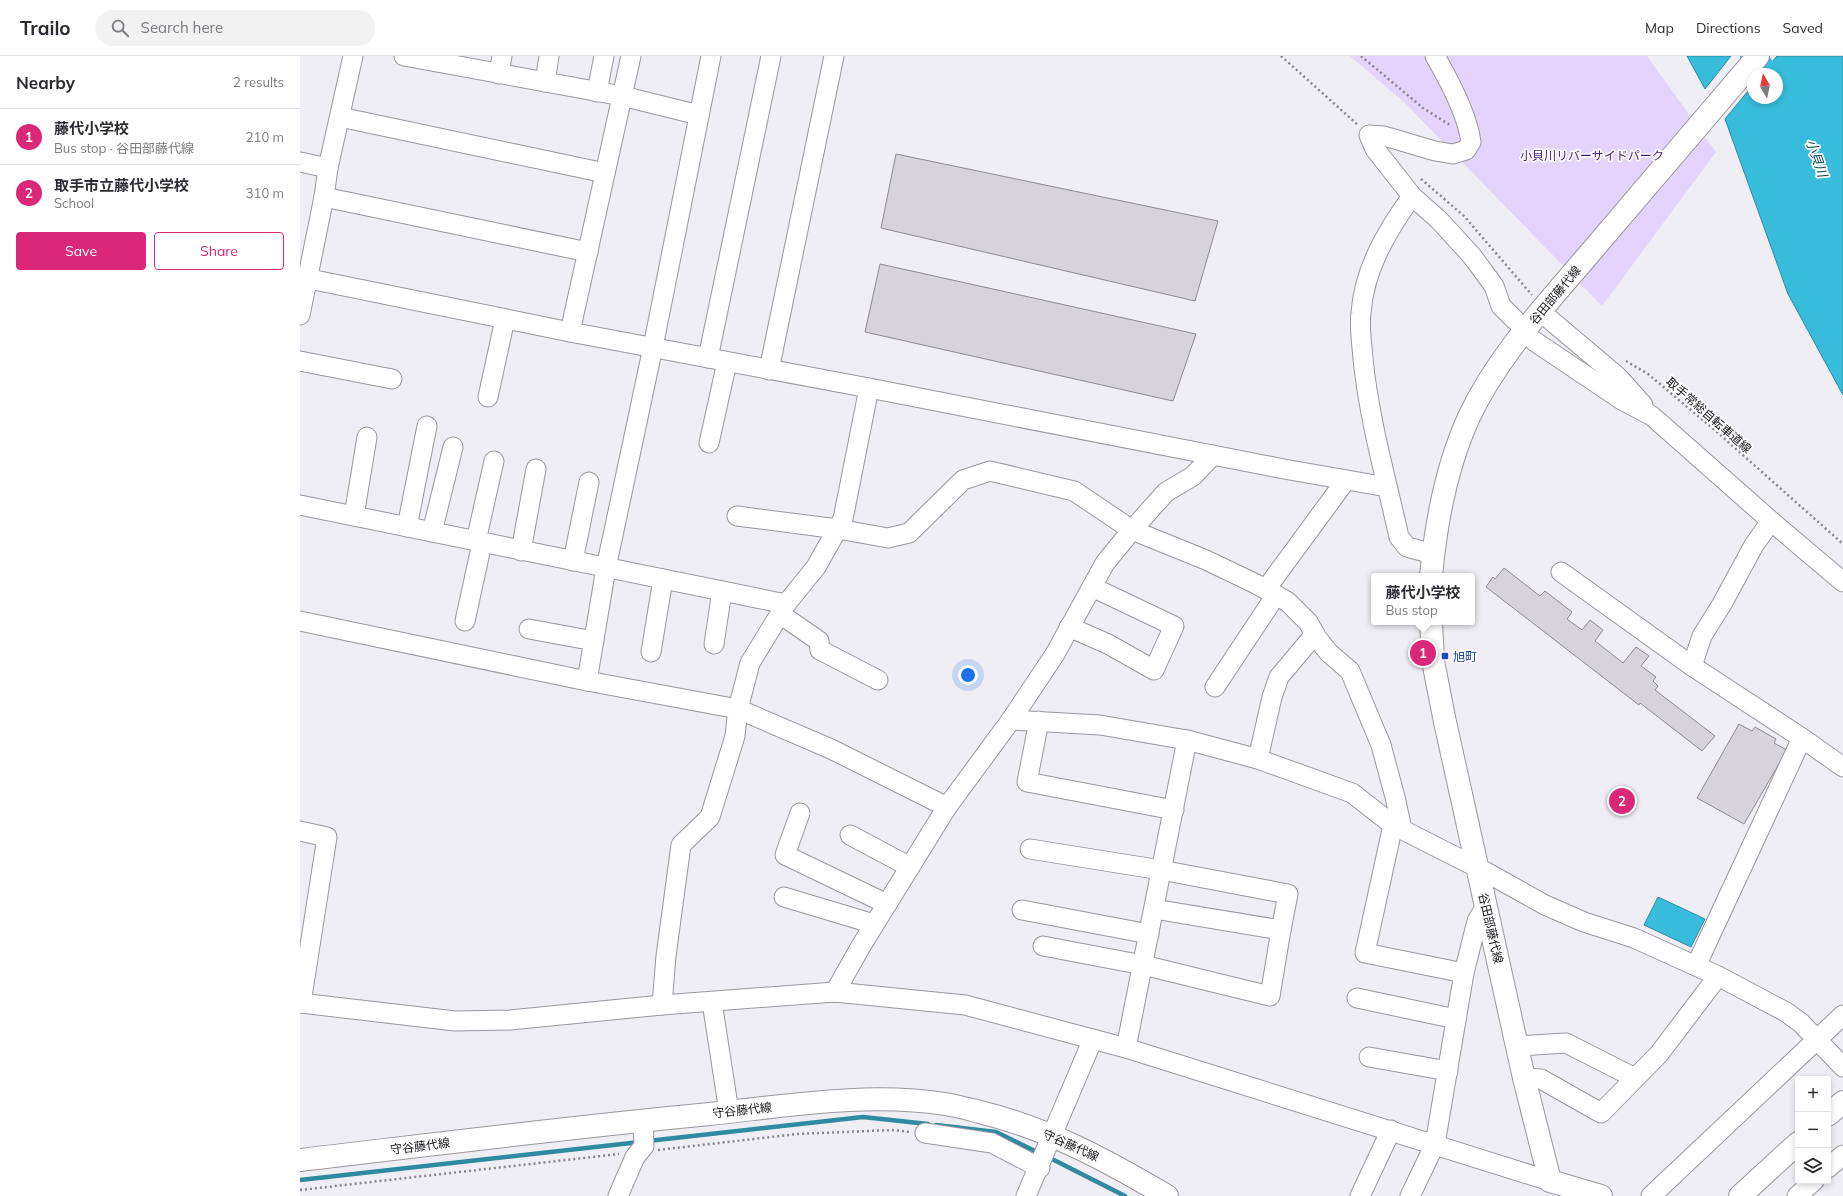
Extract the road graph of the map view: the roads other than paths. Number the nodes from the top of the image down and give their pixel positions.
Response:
1 (353, 56) edge
2 (404, 56) edge
3 (549, 56) edge
4 (604, 56) edge
5 (630, 56) edge
6 (711, 56) edge
7 (771, 56) edge
8 (834, 56) edge
9 (1434, 56) edge
10 (1758, 56) edge
11 (470, 62) edge
12 (500, 65) edge
13 (545, 82) junction
14 (597, 92) junction
15 (622, 96) junction
16 (699, 115) junction
17 (340, 117) junction
18 (300, 162) edge
19 (328, 168) junction
20 (605, 173) junction
21 (1412, 196) junction
22 (324, 197) junction
23 (588, 252) junction
24 (304, 278) edge
25 (1541, 312) junction
26 (300, 315) edge
27 (505, 319) junction
28 (1515, 320) dead end
29 (570, 332) junction
30 (1534, 341) dead end
31 (653, 347) junction
32 (708, 358) junction
33 (300, 361) edge
34 (727, 362) junction
35 (769, 370) junction
36 (392, 379) dead end
37 (869, 388) junction
38 (488, 397) dead end
39 (1652, 416) junction
40 (426, 426) dead end
41 (367, 437) dead end
42 (709, 443) dead end
43 (453, 447) dead end
44 (1213, 455) junction
45 (494, 461) dead end
46 (536, 469) dead end
47 (1346, 480) junction
48 (589, 482) dead end
49 (1387, 486) junction
50 (300, 505) edge
51 (354, 516) junction
52 (737, 516) dead end
53 (1771, 521) junction
54 (407, 526) junction
55 (838, 529) junction
56 (1132, 530) junction
57 (432, 532) junction
58 (479, 542) junction
59 (521, 551) junction
60 (1433, 554) junction
61 (574, 561) junction
62 (606, 568) junction
63 (1561, 572) dead end
64 (1430, 573) edge
65 (663, 579) junction
66 (1843, 582) edge
67 (1092, 586) junction
68 (722, 591) junction
69 (1271, 592) junction
70 (783, 609) junction
71 (300, 621) edge
72 (464, 621) dead end
73 (1431, 625) edge
74 (1069, 627) junction
75 (529, 629) dead end
76 (1314, 634) junction
77 (594, 641) junction
78 (714, 644) dead end
79 (651, 652) dead end
80 (1692, 666) junction
81 (587, 680) junction
82 (878, 680) dead end
83 (1215, 687) dead end
84 (738, 709) junction
85 (1011, 720) junction
86 (1039, 721) junction
87 (1802, 738) junction
88 (1187, 740) junction
89 (1258, 759) junction
90 (1843, 767) edge
91 (947, 807) junction
92 (1174, 810) junction
93 (800, 813) dead end
94 (1398, 827) junction
95 (300, 831) edge
96 (850, 835) dead end
97 (1030, 849) dead end
98 (910, 867) junction
99 (1477, 867) junction
100 (1161, 870) junction
101 (784, 897) dead end
102 (887, 904) junction
103 (1486, 906) junction
104 (1154, 909) junction
105 (1022, 910) dead end
106 (874, 924) junction
107 (1281, 930) junction
108 (1149, 934) junction
109 (1043, 946) dead end
110 (1143, 965) junction
111 (1696, 966) junction
112 (1464, 973) junction
113 (1718, 976) junction
114 (835, 992) junction
115 (1358, 998) dead end
116 (712, 1002) junction
117 (300, 1003) edge
118 (662, 1005) junction
119 (1843, 1015) edge
120 (1456, 1019) junction
121 (1093, 1039) junction
122 (1817, 1039) junction
123 (1518, 1046) junction
124 (1126, 1048) junction
125 (1369, 1058) dead end
126 (1843, 1067) edge
127 (1448, 1071) junction
128 (1524, 1078) junction
129 (1636, 1078) junction
130 (1843, 1102) edge
131 (729, 1112) junction
132 (1831, 1112) edge
133 (643, 1120) junction
134 (1391, 1130) junction
135 (925, 1133) road end
136 (1052, 1135) junction
137 (1435, 1144) junction
138 (1795, 1146) edge
139 (1843, 1155) edge
140 (300, 1160) edge
141 (1831, 1165) edge
142 (1040, 1168) junction
143 (1550, 1181) junction
144 (1811, 1184) edge
145 (618, 1196) edge
146 (1026, 1196) edge
147 (1167, 1196) edge
148 (1360, 1196) edge
149 (1410, 1196) edge
150 (1601, 1196) edge
151 (1651, 1196) edge
152 (1740, 1196) edge
153 (1797, 1196) edge

1 - 17 street
2 - 11 street
3 - 13 street
4 - 14 street
5 - 15 street
6 - 16 street
7 - 32 street
8 - 35 street
9 - 21 street
10 - 25 main road, 谷田部藤代線
11 - 12 street
12 - 13 street
13 - 14 street
14 - 15 street
15 - 16 street
15 - 20 street
16 - 31 street
17 - 19 street
17 - 20 street
18 - 19 street
19 - 22 street
20 - 23 street
21 - 28 street
21 - 49 street
22 - 23 street
22 - 24 street
23 - 29 street
24 - 26 street
24 - 27 street
25 - 39 street
25 - 60 main road, 谷田部藤代線
27 - 29 street
27 - 38 street
29 - 31 street
30 - 39 street
31 - 32 street
31 - 62 street
32 - 34 street
33 - 36 street
34 - 35 street
34 - 42 street
35 - 37 street
37 - 44 street
37 - 55 street
39 - 53 street
40 - 54 street
41 - 51 street
43 - 57 street
44 - 47 street
44 - 56 street
45 - 58 street
46 - 59 street
47 - 49 street
47 - 69 street
48 - 61 street
49 - 60 street
50 - 51 street
51 - 54 street
52 - 55 street
53 - 66 street
53 - 80 street
54 - 57 street
55 - 56 street
55 - 70 street
56 - 67 street
56 - 69 street
57 - 58 street
58 - 59 street
58 - 72 street
59 - 61 street
60 - 64 main road, 谷田部藤代線
61 - 62 street
62 - 65 street
62 - 77 street
63 - 80 street
65 - 68 street
65 - 79 street
67 - 74 street
67 - 74 street
68 - 70 street
68 - 78 street
69 - 76 street
69 - 83 street
70 - 82 street
70 - 84 street
71 - 81 street
73 - 99 main road, 谷田部藤代線
74 - 85 street
75 - 77 street
76 - 89 street
76 - 94 street
77 - 81 street
80 - 87 street
81 - 84 street
84 - 91 street
84 - 118 street
85 - 86 street
85 - 91 street
86 - 88 street
86 - 92 street
87 - 90 street
87 - 111 street
88 - 89 street
88 - 92 street
89 - 94 street
91 - 98 street
92 - 100 street
93 - 102 street
94 - 99 street
94 - 112 street
95 - 117 street
96 - 98 street
97 - 100 street
98 - 102 street
99 - 103 main road, 谷田部藤代線
99 - 111 street
100 - 104 street
100 - 107 street
101 - 106 street
102 - 106 street
103 - 112 street
103 - 123 main road, 谷田部藤代線
104 - 107 street
104 - 108 street
105 - 108 street
106 - 114 street
107 - 110 street
108 - 110 street
109 - 110 street
110 - 124 street
111 - 113 street
112 - 120 street
113 - 122 street
113 - 129 street
114 - 116 street
114 - 121 street
115 - 120 street
116 - 118 street
116 - 131 street
117 - 118 street
119 - 122 street
120 - 127 street
121 - 124 street
121 - 136 street
122 - 126 street
122 - 151 street
123 - 128 main road, 谷田部藤代線
123 - 129 street
124 - 134 street
125 - 127 street
127 - 137 street
128 - 129 street
128 - 143 main road, 谷田部藤代線
130 - 132 main road
131 - 133 main road, 守谷藤代線
131 - 136 main road, 守谷藤代線
133 - 140 main road, 守谷藤代線
133 - 145 street
134 - 137 street
134 - 148 street
135 - 142 street
136 - 142 street
136 - 147 main road, 守谷藤代線
137 - 143 street
137 - 149 street
138 - 152 main road
139 - 141 street
142 - 146 street
143 - 150 main road
144 - 153 street

